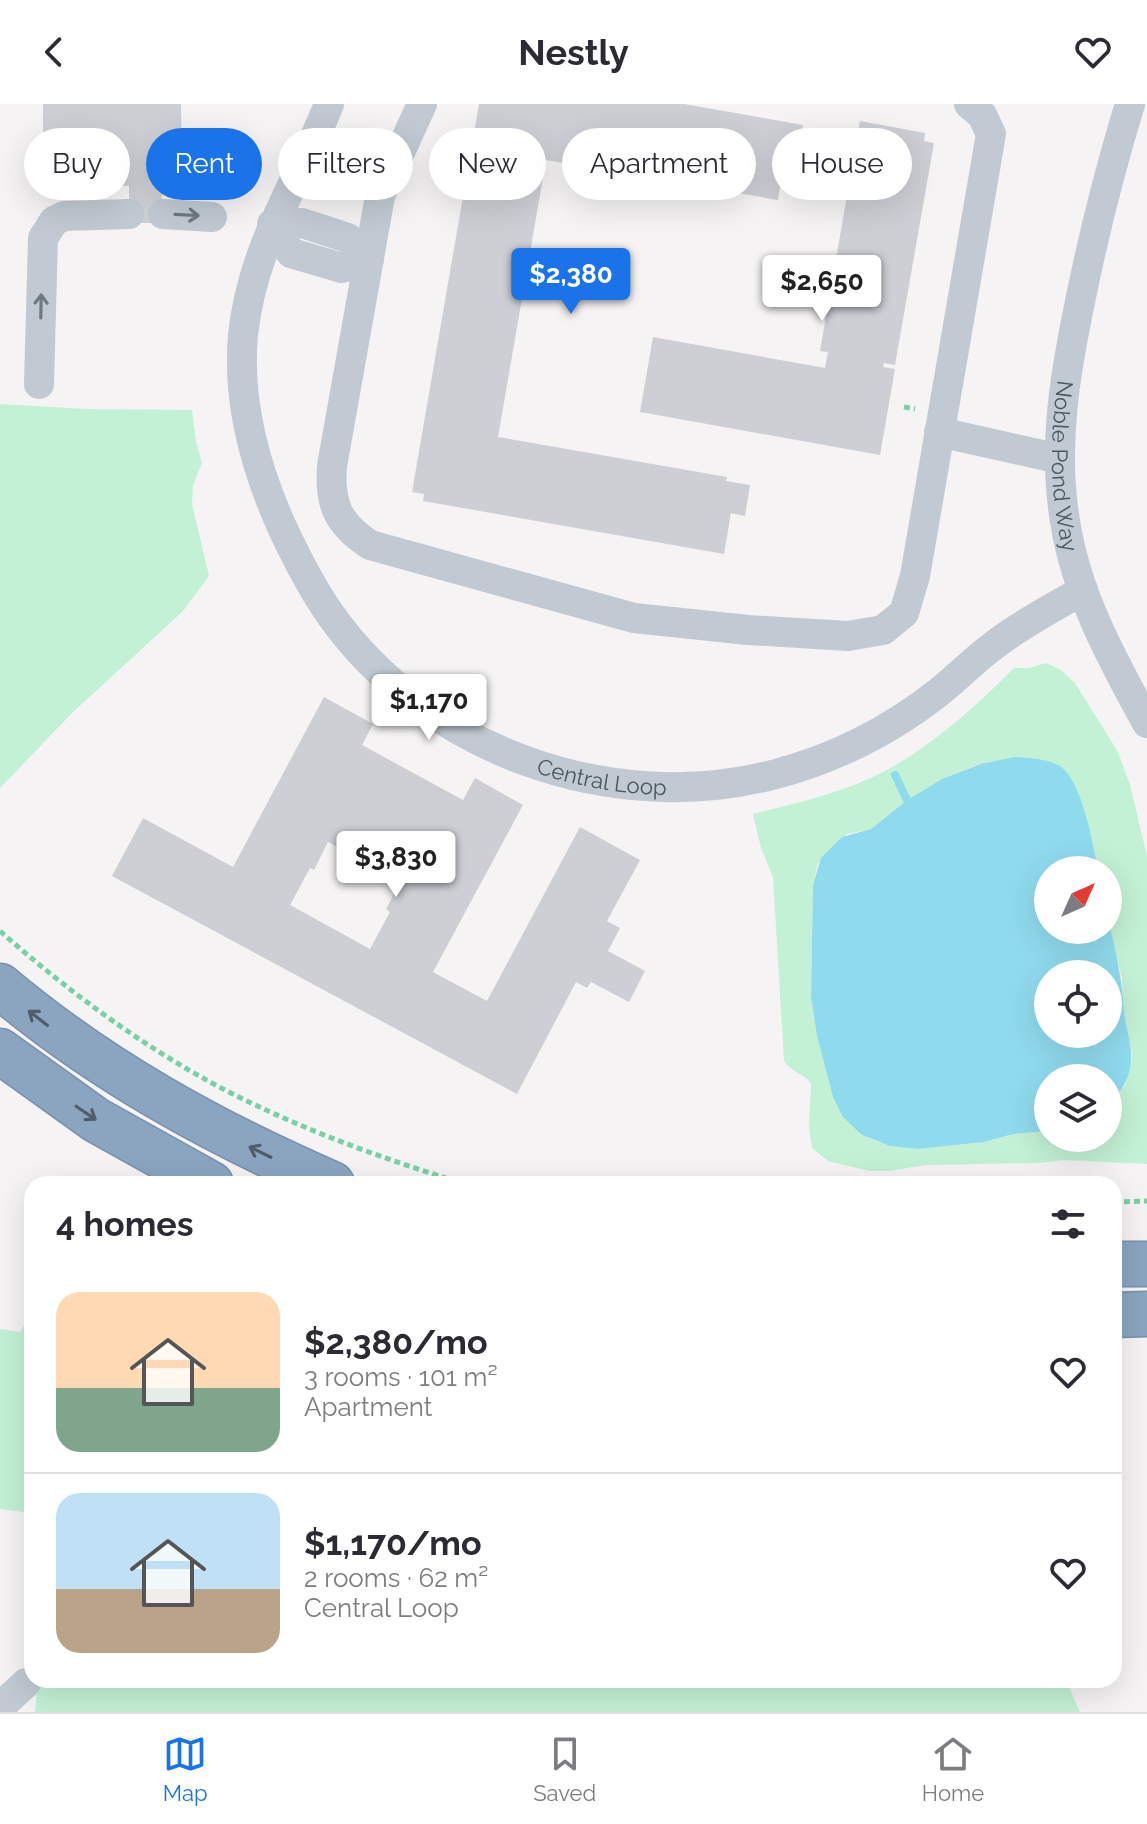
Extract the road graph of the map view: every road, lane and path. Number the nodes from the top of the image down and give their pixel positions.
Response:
1 (329, 104) edge
2 (422, 104) edge
3 (969, 104) edge
4 (1130, 104) edge
5 (129, 214) dead end
6 (163, 214) dead end
7 (212, 217) dead end
8 (272, 224) junction
9 (369, 259) junction
10 (39, 384) dead end
11 (939, 432) junction
12 (1060, 459) junction
13 (1083, 590) junction
14 (1147, 723) edge
15 (0, 931) edge
16 (0, 986) edge
17 (0, 1051) edge
18 (197, 1176) edge
19 (313, 1176) edge
20 (441, 1176) edge
21 (1147, 1201) edge
22 (1122, 1202) edge
23 (1122, 1264) edge
24 (1147, 1264) edge
25 (1147, 1314) edge
26 (1122, 1315) edge
27 (24, 1685) edge
28 (0, 1707) edge

1 - 8 street, Central Loop
2 - 9 street
3 - 11 street
4 - 12 street, Noble Pond Way
10 -> 5 street
6 -> 7 street
8 - 9 street
8 - 13 street, Central Loop
9 - 11 street
11 - 12 street
12 - 13 street, Noble Pond Way
13 - 14 street, Noble Pond Way
15 - 20 path
19 -> 16 highway
17 -> 18 highway
21 - 22 path
23 - 24 highway
25 - 26 highway
27 - 28 street

